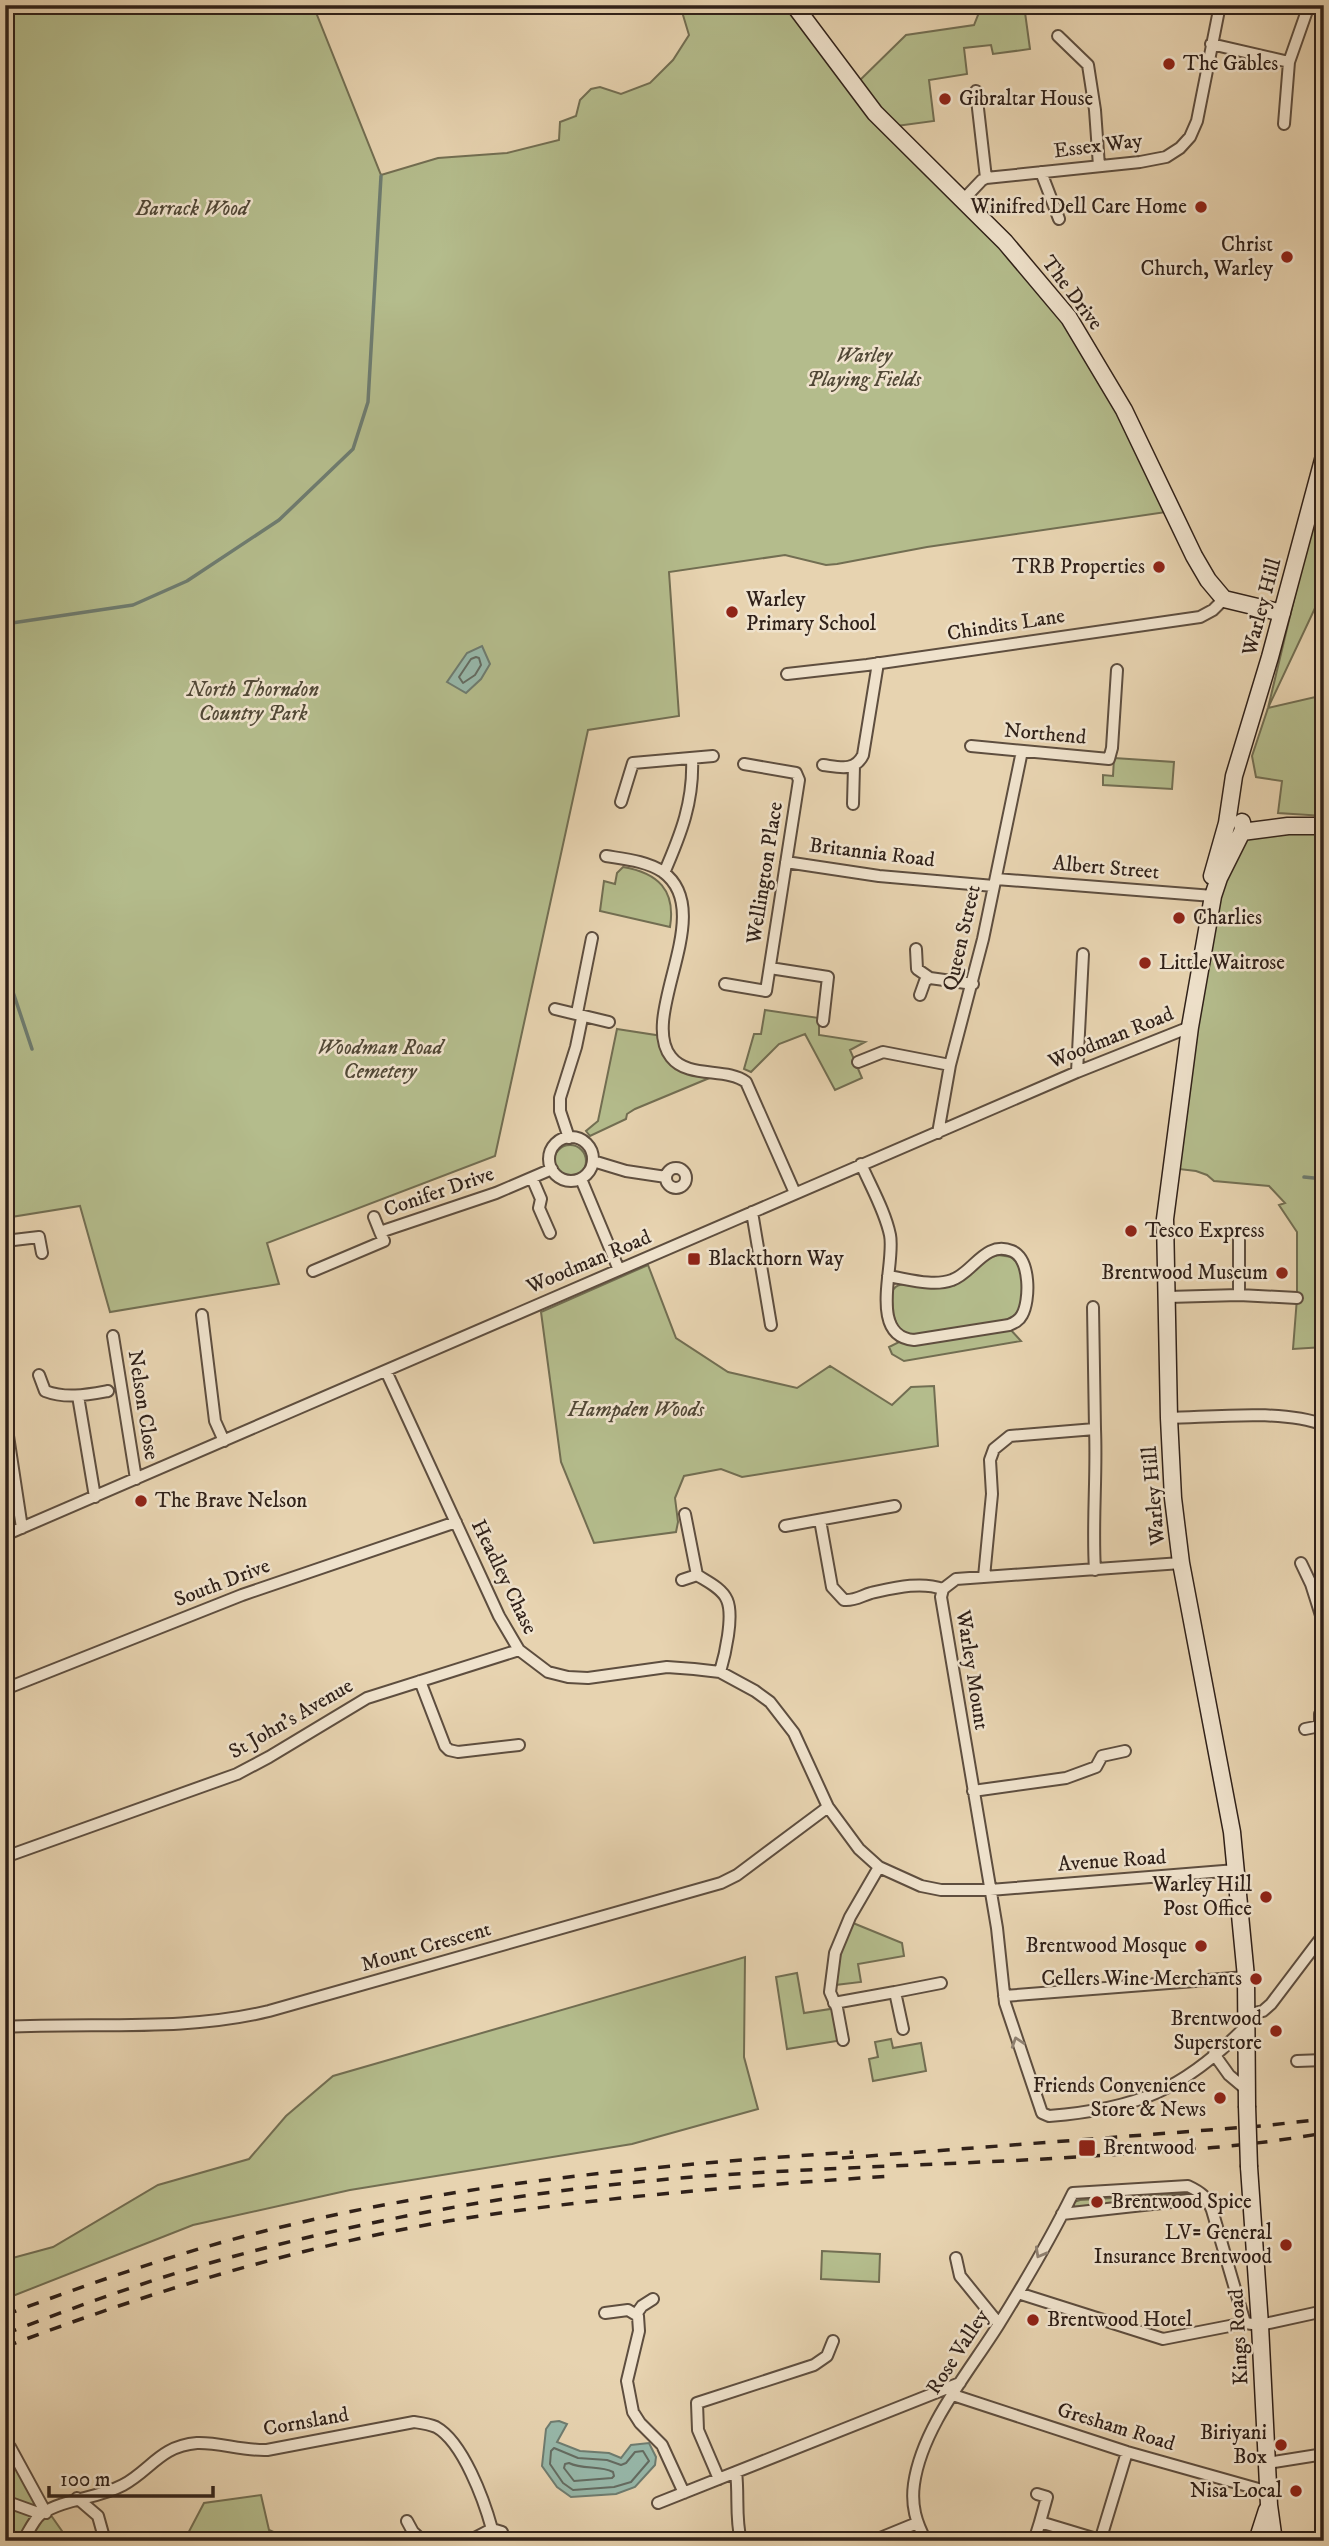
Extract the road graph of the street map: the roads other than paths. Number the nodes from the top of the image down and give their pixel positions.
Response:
1 (794, 5) edge
2 (890, 5) edge
3 (911, 5) edge
4 (1220, 5) edge
5 (1309, 5) edge
6 (1058, 36) dead end
7 (1211, 44) junction
8 (1289, 62) junction
9 (975, 91) dead end
10 (1284, 124) dead end
11 (1099, 166) junction
12 (1041, 172) junction
13 (986, 178) junction
14 (962, 201) junction
15 (1059, 219) dead end
16 (1324, 456) edge
17 (1224, 599) junction
18 (1282, 613) junction
19 (878, 663) junction
20 (1117, 670) dead end
21 (787, 674) dead end
22 (971, 746) dead end
23 (1022, 751) junction
24 (713, 756) dead end
25 (692, 758) junction
26 (744, 764) dead end
27 (823, 765) dead end
28 (854, 766) junction
29 (1238, 768) junction
30 (1237, 796) junction
31 (621, 802) dead end
32 (852, 804) dead end
33 (1261, 821) junction
34 (1236, 826) junction
35 (1288, 826) junction
36 (1324, 826) edge
37 (606, 856) dead end
38 (786, 862) junction
39 (664, 873) junction
40 (995, 883) junction
41 (1213, 896) junction
42 (593, 938) dead end
43 (916, 949) dead end
44 (1083, 954) dead end
45 (770, 968) junction
46 (930, 978) junction
47 (724, 984) dead end
48 (973, 984) junction
49 (920, 995) dead end
50 (555, 1009) dead end
51 (580, 1015) junction
52 (823, 1021) dead end
53 (609, 1022) dead end
54 (1189, 1027) junction
55 (858, 1062) dead end
56 (950, 1065) junction
57 (1077, 1072) junction
58 (937, 1133) junction
59 (569, 1138) junction
60 (593, 1161) junction
61 (861, 1164) junction
62 (552, 1169) junction
63 (666, 1177) dead end
64 (532, 1178) junction
65 (581, 1180) junction
66 (795, 1194) junction
67 (752, 1212) junction
68 (374, 1217) dead end
69 (550, 1234) dead end
70 (1238, 1236) dead end
71 (5, 1241) edge
72 (384, 1241) junction
73 (42, 1253) dead end
74 (619, 1270) junction
75 (313, 1271) dead end
76 (888, 1276) junction
77 (1239, 1295) junction
78 (1168, 1297) junction
79 (1297, 1298) dead end
80 (1093, 1307) dead end
81 (202, 1315) dead end
82 (771, 1325) dead end
83 (113, 1336) dead end
84 (386, 1371) junction
85 (39, 1375) dead end
86 (108, 1391) dead end
87 (78, 1396) junction
88 (5, 1416) edge
89 (1170, 1418) junction
90 (1324, 1425) edge
91 (1095, 1429) junction
92 (224, 1441) junction
93 (982, 1444) dead end
94 (994, 1449) junction
95 (136, 1479) junction
96 (95, 1497) junction
97 (895, 1506) dead end
98 (685, 1514) dead end
99 (820, 1520) junction
100 (456, 1522) junction
101 (785, 1526) dead end
102 (23, 1528) junction
103 (5, 1535) edge
104 (1181, 1563) junction
105 (1301, 1563) dead end
106 (1094, 1570) junction
107 (697, 1575) junction
108 (984, 1577) junction
109 (682, 1580) dead end
110 (943, 1589) junction
111 (1324, 1625) edge
112 (519, 1650) junction
113 (720, 1672) junction
114 (420, 1681) junction
115 (5, 1689) edge
116 (1324, 1709) edge
117 (1305, 1730) dead end
118 (512, 1743) dead end
119 (1125, 1751) dead end
120 (972, 1791) junction
121 (828, 1807) junction
122 (5, 1857) edge
123 (879, 1867) junction
124 (1236, 1870) junction
125 (990, 1890) junction
126 (1324, 1934) edge
127 (1246, 1978) junction
128 (941, 1983) dead end
129 (895, 1992) junction
130 (1004, 1996) junction
131 (834, 2003) junction
132 (1246, 2020) junction
133 (5, 2027) edge
134 (903, 2029) dead end
135 (843, 2040) dead end
136 (1214, 2054) junction
137 (1324, 2060) edge
138 (1297, 2061) dead end
139 (1247, 2099) junction
140 (1249, 2167) joint
141 (1207, 2198) junction
142 (1062, 2214) junction
143 (956, 2259) dead end
144 (1018, 2293) junction
145 (653, 2299) dead end
146 (1324, 2311) edge
147 (605, 2313) dead end
148 (637, 2313) junction
149 (999, 2324) junction
150 (1253, 2324) junction
151 (833, 2341) dead end
152 (960, 2383) junction
153 (953, 2395) junction
154 (10, 2447) dead end
155 (1127, 2452) junction
156 (1324, 2454) edge
157 (1268, 2463) junction
158 (736, 2472) junction
159 (719, 2479) junction
160 (684, 2493) junction
161 (1037, 2494) dead end
162 (77, 2498) junction
163 (1269, 2498) junction
164 (5, 2501) edge
165 (658, 2503) dead end
166 (43, 2513) junction
167 (407, 2521) dead end
168 (1040, 2522) junction
169 (917, 2523) junction
170 (1101, 2540) edge
171 (23, 2541) edge
172 (105, 2541) edge
173 (423, 2541) edge
174 (469, 2541) edge
175 (741, 2541) edge
176 (873, 2541) edge
177 (926, 2541) edge
178 (1034, 2541) edge
179 (1257, 2541) edge
180 (1274, 2541) edge

1 - 14 main road, The Drive
2 - 3 street
4 - 7 street, Essex Way
5 - 8 street
6 - 11 street
7 - 8 street
7 - 11 street, Essex Way
8 - 10 street
9 - 13 street
11 - 12 street, Essex Way
12 - 13 street, Essex Way
12 - 15 street
13 - 14 street
14 - 17 main road, The Drive
16 - 18 main road, Warley Hill
17 - 18 main road
17 - 19 street, Chindits Lane
18 - 29 main road, Warley Hill
19 - 21 street, Chindits Lane
19 - 28 street
20 - 23 street, Northend
22 - 23 street, Northend
23 - 40 street, Queen Street
24 - 25 street
25 - 31 street
25 - 39 street
26 - 38 street, Wellington Place
27 - 28 street
28 - 32 street
29 - 30 main road, Warley Hill
29 - 34 main road, Warley Hill
30 - 33 main road
30 - 34 main road, Warley Hill
33 - 34 main road
33 - 35 main road
34 - 35 main road
34 - 41 main road, Warley Hill
35 - 36 main road
37 - 39 street
38 - 40 street, Britannia Road
38 - 45 street, Wellington Place
39 - 66 street
40 - 41 street, Albert Street
40 - 48 street, Queen Street
41 - 54 main road, Warley Hill
42 - 51 street
43 - 46 street
44 - 57 street
45 - 47 street, Wellington Place
45 - 52 street
46 - 48 street
46 - 49 street
48 - 56 street, Queen Street
50 - 51 street
51 - 53 street
51 - 59 street
54 - 57 street, Woodman Road
54 - 78 main road, Warley Hill
55 - 56 street
56 - 58 street, Queen Street
57 - 58 street, Woodman Road
58 - 61 street, Woodman Road
59 - 60 street
59 - 62 street
60 - 63 street
60 - 65 street
61 - 66 street, Woodman Road
61 - 76 street
62 - 64 street, Conifer Drive
62 - 65 street
64 - 69 street
64 - 72 street, Conifer Drive
65 - 74 street
66 - 67 street, Woodman Road
67 - 74 street, Woodman Road
67 - 82 street
68 - 72 street
70 - 77 street
71 - 73 street
72 - 75 street, Conifer Drive
74 - 84 street, Woodman Road
76 - 76 street
77 - 78 street
77 - 79 street
78 - 89 main road, Warley Hill
80 - 91 street
81 - 92 street
83 - 95 street, Nelson Close
84 - 92 street, Woodman Road
84 - 100 street, Headley Chase
85 - 87 street
86 - 87 street
87 - 96 street
88 - 102 street
89 - 90 street
89 - 104 main road, Warley Hill
91 - 94 street
91 - 106 street
92 - 95 street, Woodman Road
93 - 94 street
94 - 108 street
95 - 96 street, Woodman Road
96 - 102 street, Woodman Road
97 - 99 street
98 - 107 street
99 - 101 street
99 - 110 street
100 - 112 street, Headley Chase
100 - 115 street, South Drive
102 - 103 street, Woodman Road
104 - 106 street, Warley Mount
104 - 124 main road, Warley Hill
105 - 111 street
106 - 108 street, Warley Mount
107 - 109 street
107 - 113 street
108 - 110 street, Warley Mount
110 - 120 street, Warley Mount
112 - 113 street, Headley Chase
112 - 114 street, St John's Avenue
113 - 121 street, Headley Chase
114 - 118 street
114 - 122 street, St John's Avenue
116 - 117 street
119 - 120 street
120 - 125 street, Warley Mount
121 - 123 street, Headley Chase
121 - 133 street, Mount Crescent
123 - 125 street, Headley Chase
123 - 131 street
124 - 125 street, Avenue Road
124 - 127 main road, Warley Hill
125 - 130 street, Warley Mount
126 - 132 street, Warley Mount
127 - 130 street
127 - 132 main road, Warley Hill
128 - 129 street
129 - 131 street
129 - 134 street
136 -> 130 street, Warley Mount
131 - 135 street
132 - 136 street, Warley Mount
132 - 139 main road, Warley Hill
136 - 139 street
137 - 138 street
139 - 140 main road, Warley Hill, bridge
140 - 150 main road, Kings Road
141 - 142 street
141 - 142 street, Rose Valley
141 - 150 street
142 -> 144 street, Rose Valley
143 - 149 street
144 - 149 street, Rose Valley
144 - 150 street
145 - 148 street
146 - 150 street
147 - 148 street
148 - 160 street
149 - 152 street, Rose Valley
150 - 157 main road, Kings Road
151 - 159 street
152 - 153 street, Rose Valley
152 - 158 street
153 - 155 street, Gresham Road
153 - 169 street, Rose Valley
154 - 166 street
155 - 163 street, Gresham Road
155 - 170 street
156 - 157 street
157 - 163 main road, Kings Road
158 - 159 street
158 - 175 street
159 - 160 street
160 - 165 street
161 - 168 street
162 - 166 street, Cornsland
162 - 172 street
162 - 174 street, Cornsland
163 - 179 main road, Kings Road
163 - 180 main road, Kings Road
164 - 166 street
166 - 171 street
167 - 173 street
168 - 170 street
168 - 178 street
169 - 176 street
169 - 177 street, Rose Valley

